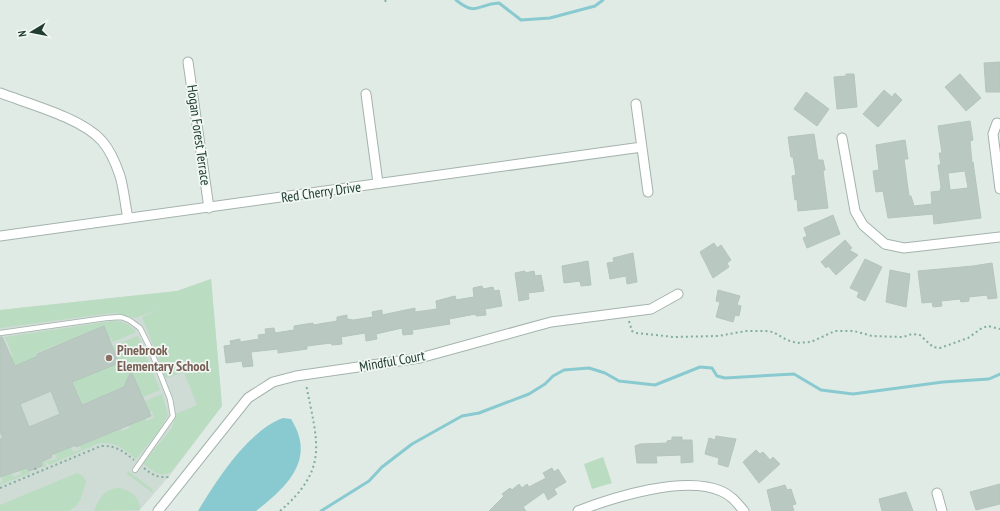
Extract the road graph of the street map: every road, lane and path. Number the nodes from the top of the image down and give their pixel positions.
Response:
1 (385, 0) edge
2 (387, 4) dead end
3 (188, 62) dead end
4 (0, 93) edge
5 (366, 94) dead end
6 (636, 104) dead end
7 (997, 123) dead end
8 (842, 138) dead end
9 (642, 147) junction
10 (378, 183) junction
11 (1000, 189) edge
12 (648, 192) dead end
13 (209, 208) junction
14 (128, 218) junction
15 (0, 236) edge
16 (1000, 237) edge
17 (678, 294) dead end
18 (628, 312) junction
19 (1000, 328) edge
20 (0, 333) edge
21 (304, 375) junction
22 (139, 464) junction
23 (35, 468) dead end
24 (134, 470) dead end
25 (37, 473) junction
26 (170, 476) dead end
27 (0, 488) edge
28 (937, 493) dead end
29 (158, 511) edge
30 (280, 511) edge
31 (578, 511) edge
32 (744, 511) edge
33 (942, 511) edge

1 - 2 path
3 - 13 street, Hogan Forest Terrace
4 - 14 street
5 - 10 street
6 - 9 street
7 - 11 street
8 - 16 street
9 - 10 street, Red Cherry Drive
9 - 12 street
10 - 13 street, Red Cherry Drive
13 - 14 street, Red Cherry Drive
14 - 15 street, Red Cherry Drive
17 - 18 street, Mindful Court
18 - 19 path
18 - 21 street, Mindful Court
20 - 22 lane
21 - 29 street, Mindful Court
21 - 30 path
22 - 24 lane
22 - 25 path
22 - 26 path
23 - 25 path
25 - 27 path
28 - 33 street
31 - 32 street

